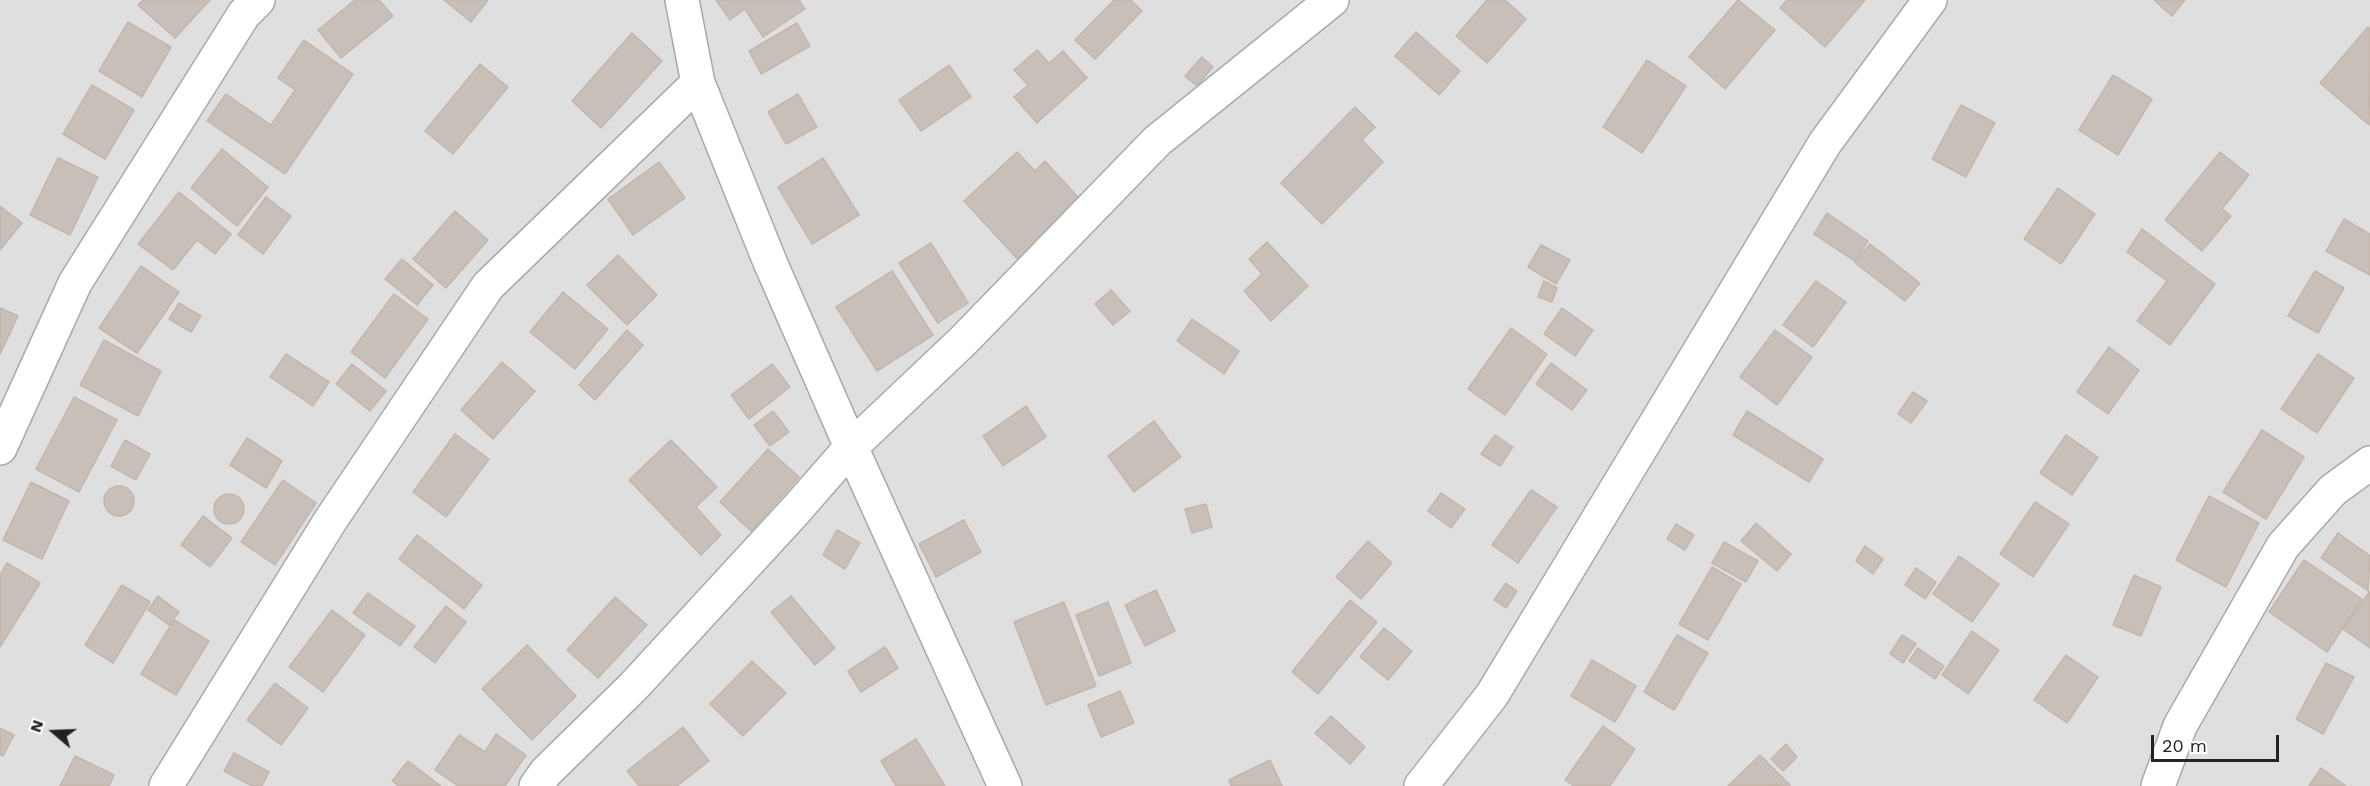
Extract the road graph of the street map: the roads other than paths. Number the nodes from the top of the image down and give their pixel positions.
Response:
1 (258, 0) edge
2 (682, 0) edge
3 (1332, 0) edge
4 (1930, 0) edge
5 (698, 83) junction
6 (0, 447) edge
7 (851, 447) junction
8 (2370, 463) edge
9 (166, 786) edge
10 (536, 786) edge
11 (1005, 786) edge
12 (1420, 786) edge
13 (2157, 786) edge

1 - 6 street
2 - 5 street
3 - 7 street
4 - 12 street
5 - 7 street
5 - 9 street
7 - 10 street
7 - 11 street
8 - 13 street

